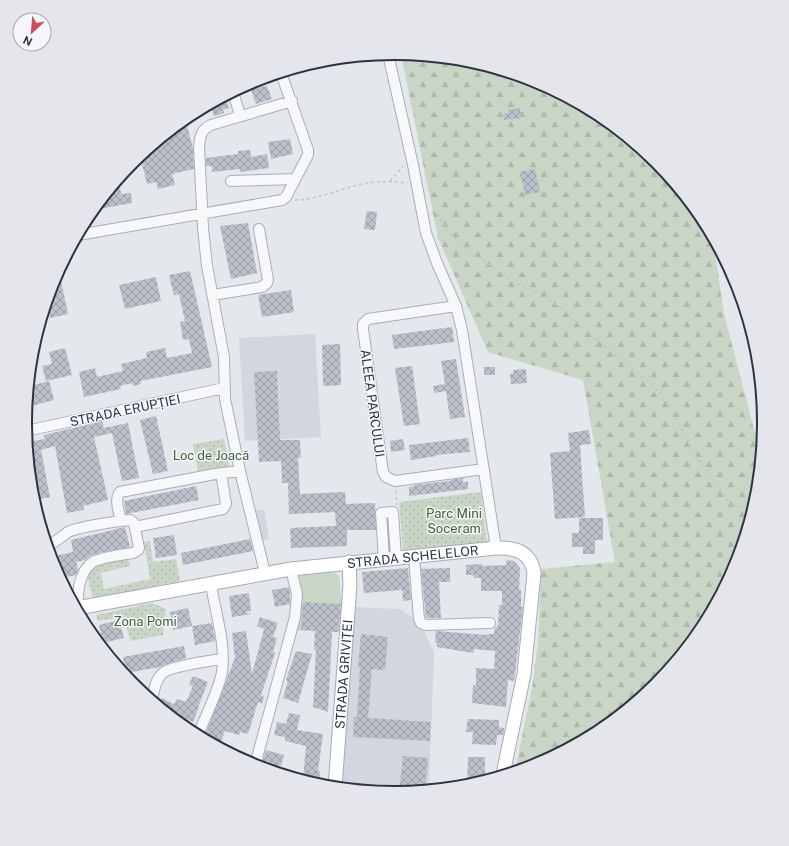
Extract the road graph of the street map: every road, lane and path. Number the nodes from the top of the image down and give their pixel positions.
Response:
1 (389, 60) edge
2 (284, 78) edge
3 (235, 98) edge
4 (292, 101) junction
5 (240, 115) junction
6 (411, 157) junction
7 (295, 179) junction
8 (231, 181) dead end
9 (390, 181) junction
10 (417, 184) junction
11 (282, 200) junction
12 (422, 211) junction
13 (201, 213) junction
14 (259, 229) dead end
15 (86, 234) edge
16 (213, 295) junction
17 (456, 306) junction
18 (224, 388) junction
19 (32, 430) edge
20 (484, 469) junction
21 (240, 470) junction
22 (221, 473) junction
23 (396, 491) dead end
24 (748, 505) edge
25 (398, 512) dead end
26 (121, 521) junction
27 (135, 527) junction
28 (53, 544) edge
29 (496, 548) junction
30 (414, 556) junction
31 (349, 562) junction
32 (291, 569) junction
33 (265, 573) junction
34 (211, 584) junction
35 (78, 600) edge
36 (84, 609) edge
37 (490, 623) dead end
38 (222, 659) junction
39 (154, 695) edge
40 (200, 729) edge
41 (257, 758) edge
42 (503, 768) edge
43 (335, 780) edge

1 - 6 street
2 - 4 street
3 - 5 street
4 - 5 street
4 - 7 street
5 - 13 street
6 - 9 path
6 - 10 street
7 - 8 street
7 - 11 street
9 - 10 path
9 - 11 path
10 - 12 street
11 - 13 street
12 - 17 street
12 - 24 path
13 - 15 street
13 - 16 street
14 - 16 street
16 - 18 street
17 - 20 street
17 - 20 street, ALEEA PARCULUI
18 - 19 street, STRADA ERUPȚIEI
18 - 21 street
20 - 29 street
21 - 22 street
21 - 33 street
22 - 26 street
22 - 27 street
23 - 25 path
26 - 27 street
26 - 28 street
27 - 35 street
29 - 30 main road, STRADA SCHELELOR
29 - 42 main road, STRADA SCHELELOR
30 - 31 main road, STRADA SCHELELOR
30 - 37 street
31 - 32 main road, STRADA SCHELELOR
31 - 43 main road, STRADA GRIVIȚEI
32 - 33 main road, STRADA SCHELELOR
32 - 41 street
33 - 34 main road, STRADA SCHELELOR
34 - 36 main road, STRADA SCHELELOR
34 - 38 street
38 - 39 street
38 - 40 street

